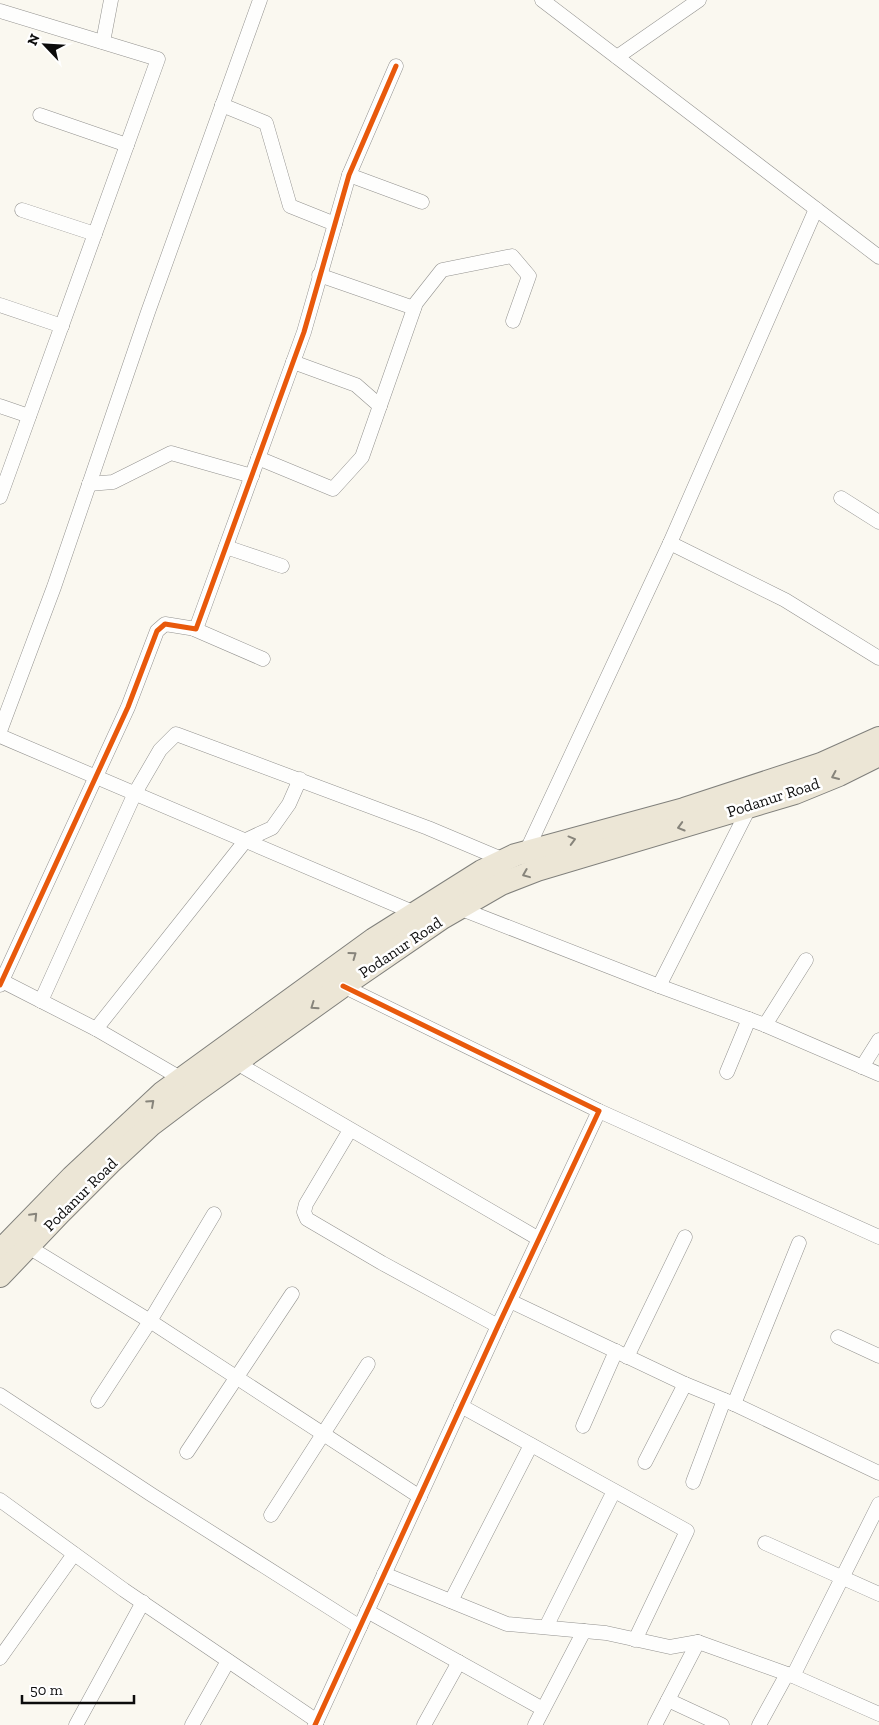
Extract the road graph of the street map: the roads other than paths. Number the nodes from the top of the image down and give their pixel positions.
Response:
1 (111, 0) edge
2 (260, 0) edge
3 (542, 0) edge
4 (699, 0) edge
5 (0, 11) edge
6 (103, 42) junction
7 (617, 57) junction
8 (396, 66) dead end
9 (222, 105) junction
10 (40, 115) dead end
11 (127, 145) junction
12 (350, 176) junction
13 (422, 202) dead end
14 (816, 209) junction
15 (22, 210) dead end
16 (335, 224) junction
17 (95, 234) junction
18 (879, 257) edge
19 (320, 275) junction
20 (0, 305) edge
21 (414, 308) junction
22 (512, 321) dead end
23 (62, 326) junction
24 (293, 362) junction
25 (0, 406) edge
26 (380, 406) junction
27 (29, 416) junction
28 (258, 458) junction
29 (252, 476) junction
30 (89, 484) junction
31 (0, 497) edge
32 (841, 498) dead end
33 (879, 522) edge
34 (670, 544) junction
35 (226, 547) junction
36 (282, 566) dead end
37 (194, 629) junction
38 (879, 658) edge
39 (263, 660) dead end
40 (0, 731) edge
41 (0, 736) edge
42 (879, 738) edge
43 (879, 755) edge
44 (96, 777) junction
45 (300, 780) junction
46 (135, 793) junction
47 (750, 806) junction
48 (246, 840) junction
49 (526, 852) junction
50 (504, 860) junction
51 (459, 908) junction
52 (421, 920) junction
53 (806, 960) dead end
54 (1, 983) edge
55 (343, 986) junction
56 (659, 986) junction
57 (42, 1001) junction
58 (749, 1019) junction
59 (765, 1026) junction
60 (96, 1029) junction
61 (879, 1040) edge
62 (235, 1062) junction
63 (862, 1067) junction
64 (727, 1072) dead end
65 (879, 1074) edge
66 (182, 1079) junction
67 (599, 1111) junction
68 (350, 1130) junction
69 (214, 1214) dead end
70 (686, 1237) dead end
71 (879, 1237) edge
72 (539, 1239) junction
73 (799, 1243) dead end
74 (14, 1245) edge
75 (1, 1273) edge
76 (292, 1294) dead end
77 (510, 1301) junction
78 (150, 1321) junction
79 (498, 1326) junction
80 (838, 1337) dead end
81 (622, 1354) junction
82 (879, 1356) edge
83 (368, 1364) dead end
84 (236, 1378) junction
85 (685, 1384) junction
86 (0, 1395) edge
87 (98, 1401) dead end
88 (729, 1402) junction
89 (461, 1406) junction
90 (583, 1426) dead end
91 (323, 1434) junction
92 (532, 1445) junction
93 (187, 1452) dead end
94 (645, 1462) dead end
95 (879, 1473) edge
96 (693, 1482) dead end
97 (614, 1491) junction
98 (420, 1497) junction
99 (0, 1500) edge
100 (879, 1504) edge
101 (271, 1515) dead end
102 (765, 1543) dead end
103 (74, 1554) junction
104 (384, 1574) junction
105 (842, 1578) junction
106 (879, 1594) edge
107 (451, 1601) junction
108 (143, 1602) junction
109 (367, 1612) junction
110 (546, 1627) junction
111 (360, 1628) junction
112 (584, 1631) junction
113 (635, 1640) junction
114 (698, 1642) junction
115 (0, 1658) edge
116 (228, 1661) junction
117 (459, 1662) junction
118 (790, 1675) junction
119 (668, 1700) junction
120 (544, 1709) junction
121 (879, 1714) edge
122 (316, 1723) edge
123 (76, 1725) edge
124 (192, 1725) edge
125 (424, 1725) edge
126 (535, 1725) edge
127 (655, 1725) edge
128 (722, 1725) edge
129 (758, 1725) edge

1 - 6 street
2 - 9 street
3 - 7 street
4 - 7 street
5 - 6 street
6 - 11 street
7 - 14 street
8 - 12 street
9 - 16 street
9 - 30 street
10 - 11 street
11 - 17 street
12 - 13 street
12 - 16 street
14 - 18 street
14 - 34 street
15 - 17 street
16 - 19 street
17 - 23 street
19 - 21 street
19 - 24 street
20 - 23 street
21 - 22 street
21 - 26 street
23 - 27 street
24 - 26 street
24 - 28 street
25 - 27 street
26 - 28 street
27 - 31 street
28 - 29 street
29 - 30 street
29 - 35 street
30 - 40 street
32 - 33 street
34 - 38 street
34 - 49 street
35 - 36 street
35 - 37 street
37 - 39 street
37 - 44 street
41 - 44 street
49 -> 42 main road
43 -> 47 main road, Podanur Road
44 - 46 street
44 - 54 street
45 - 46 street
45 - 48 street
45 - 50 street
46 - 48 street
46 - 57 street
47 -> 51 main road, Podanur Road
47 - 56 street
48 - 52 street
48 - 60 street
49 - 50 main road
50 - 52 main road
51 - 52 main road, Podanur Road
51 - 56 street
52 - 55 main road, Podanur Road
66 -> 52 main road
53 - 59 street
54 - 57 street
55 -> 62 main road, Podanur Road
55 - 67 street
56 - 58 street
57 - 60 street
58 - 59 street
58 - 64 street
59 - 63 street
60 - 66 street
61 - 63 street
62 - 68 street
62 - 74 main road, Podanur Road
63 - 65 street
74 -> 66 main road
67 - 71 street
67 - 72 street
68 - 72 street
68 - 79 street
69 - 78 street
70 - 81 street
72 - 77 street
73 - 88 street
74 - 75 main road, Podanur Road
74 - 78 street
76 - 84 street
77 - 79 street
77 - 81 street
78 - 84 street
78 - 87 street
79 - 89 street
80 - 82 street
81 - 85 street
81 - 90 street
83 - 91 street
84 - 91 street
84 - 93 street
85 - 88 street
85 - 94 street
86 - 111 street
88 - 95 street
88 - 96 street
89 - 92 street
89 - 98 street
91 - 98 street
91 - 101 street
92 - 97 street
92 - 107 street
97 - 110 street
97 - 113 street
98 - 104 street
99 - 103 street
100 - 105 street
102 - 105 street
103 - 108 street
103 - 115 street
104 - 107 street
104 - 109 street
105 - 106 street
105 - 118 street
107 - 110 street
108 - 116 street
108 - 123 street
109 - 111 street
109 - 117 street
110 - 112 street
111 - 122 street
112 - 113 street
112 - 120 street
113 - 114 street
114 - 118 street
114 - 119 street
116 - 122 street
116 - 124 street
117 - 120 street
117 - 125 street
118 - 121 street
118 - 129 street
119 - 127 street
119 - 128 street
120 - 126 street

